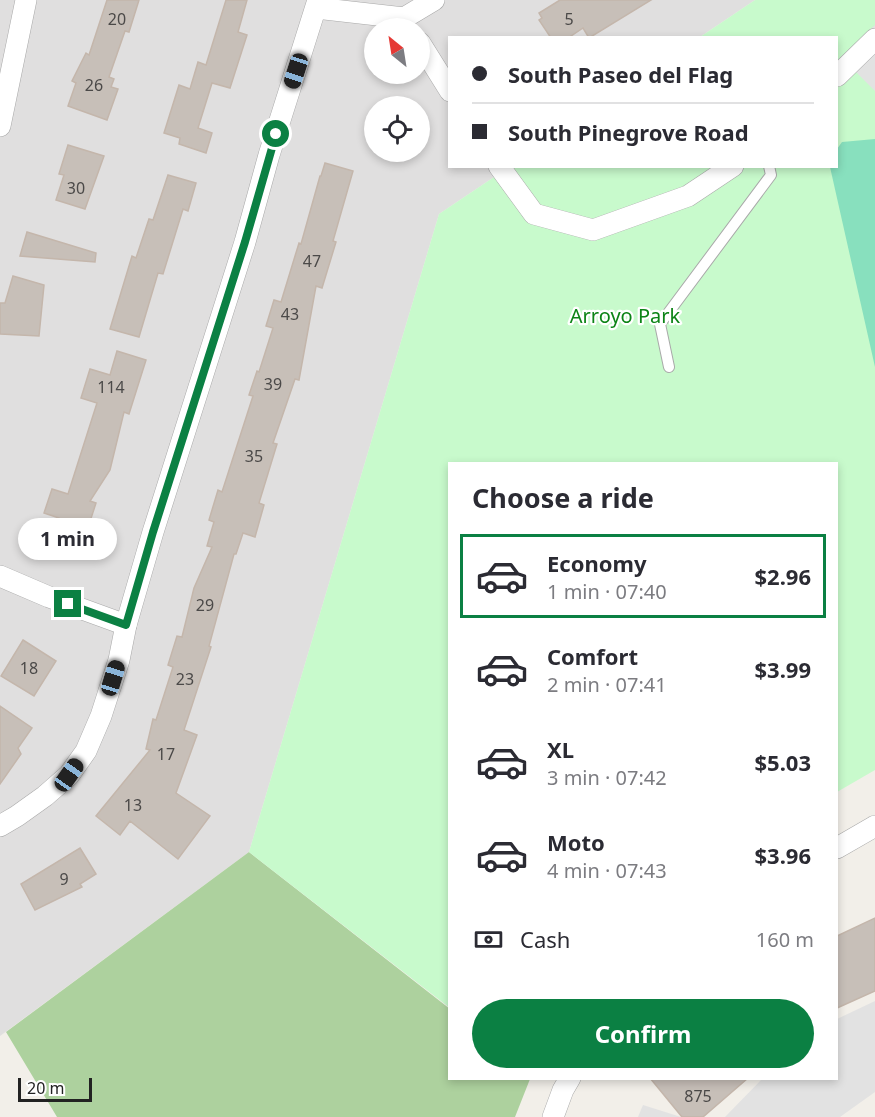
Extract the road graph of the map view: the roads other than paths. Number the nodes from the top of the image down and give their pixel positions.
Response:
1 (26, 0) edge
2 (434, 0) edge
3 (317, 4) edge
4 (383, 18) edge
5 (413, 18) edge
6 (875, 39) edge
7 (430, 59) edge
8 (838, 75) edge
9 (448, 88) edge
10 (0, 126) edge
11 (500, 168) edge
12 (731, 168) edge
13 (769, 168) edge
14 (669, 367) dead end
15 (0, 576) edge
16 (126, 625) junction
17 (0, 826) edge
18 (875, 826) edge
19 (838, 847) edge
20 (569, 1080) edge
21 (553, 1117) edge

1 - 10 street
2 - 5 street
3 - 4 street
3 - 16 street
6 - 8 street
7 - 9 street
11 - 12 street
13 - 14 lane
15 - 16 street
16 - 17 street
18 - 19 street
20 - 21 street

